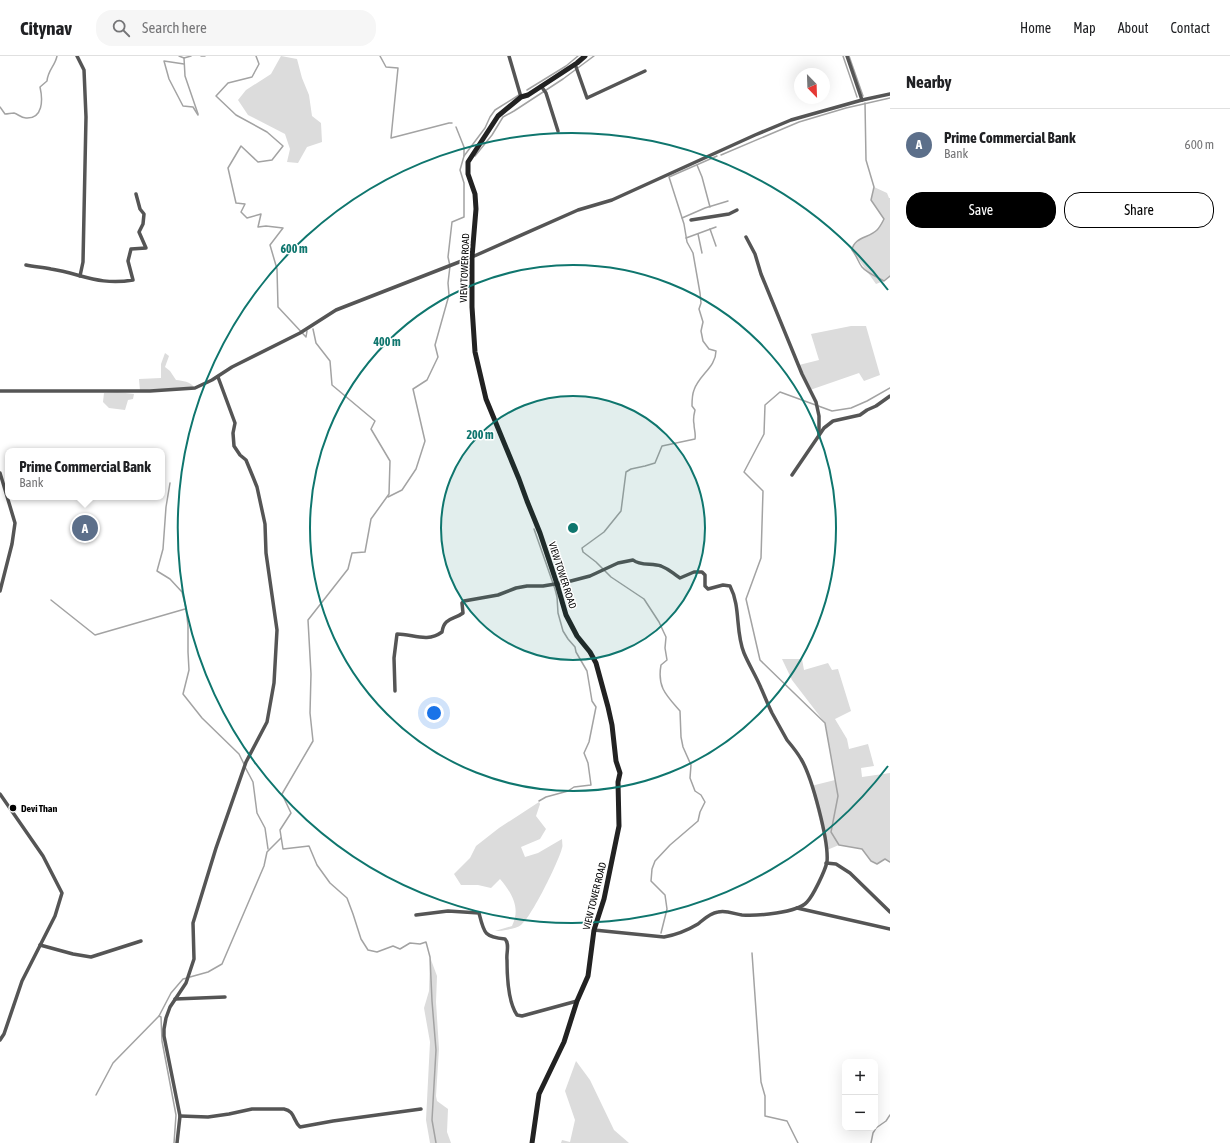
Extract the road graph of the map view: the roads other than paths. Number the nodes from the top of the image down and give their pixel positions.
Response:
1 (77, 56) edge
2 (509, 56) edge
3 (585, 56) edge
4 (847, 56) edge
5 (575, 64) junction
6 (645, 71) dead end
7 (541, 86) junction
8 (890, 94) edge
9 (521, 97) junction
10 (862, 100) junction
11 (558, 131) dead end
12 (136, 194) dead end
13 (737, 210) dead end
14 (691, 220) dead end
15 (746, 237) dead end
16 (472, 256) junction
17 (26, 265) dead end
18 (80, 276) junction
19 (218, 377) junction
20 (0, 392) edge
21 (890, 396) edge
22 (819, 435) junction
23 (0, 473) edge
24 (792, 475) dead end
25 (5, 490) edge
26 (8, 500) edge
27 (557, 584) junction
28 (0, 591) edge
29 (395, 691) dead end
30 (0, 794) edge
31 (826, 863) junction
32 (796, 908) junction
33 (890, 912) edge
34 (416, 915) dead end
35 (890, 929) edge
36 (594, 930) junction
37 (141, 941) dead end
38 (40, 945) junction
39 (226, 997) dead end
40 (175, 999) junction
41 (577, 1002) junction
42 (0, 1040) edge
43 (421, 1109) dead end
44 (180, 1116) junction
45 (177, 1143) edge
46 (532, 1143) edge

1 - 18 street
2 - 9 street
3 - 5 street, VIEW TOWER ROAD
4 - 10 street
5 - 6 street
5 - 7 street, VIEW TOWER ROAD
7 - 9 street, VIEW TOWER ROAD
7 - 11 street
8 - 10 street
9 - 16 street, VIEW TOWER ROAD
10 - 16 street
12 - 18 street
13 - 14 street
15 - 22 street
16 - 19 street
16 - 27 street, VIEW TOWER ROAD
17 - 18 street
19 - 20 street
19 - 40 street
21 - 22 street
22 - 24 street
23 - 25 street
26 - 28 street
27 - 29 street
27 - 31 street
27 - 36 street, VIEW TOWER ROAD
30 - 38 street
31 - 32 street
31 - 33 street
32 - 35 street
32 - 36 street
34 - 41 street
36 - 41 street, VIEW TOWER ROAD
37 - 38 street
38 - 42 street
39 - 40 street
40 - 44 street
41 - 46 street, VIEW TOWER ROAD
43 - 44 street
44 - 45 street

